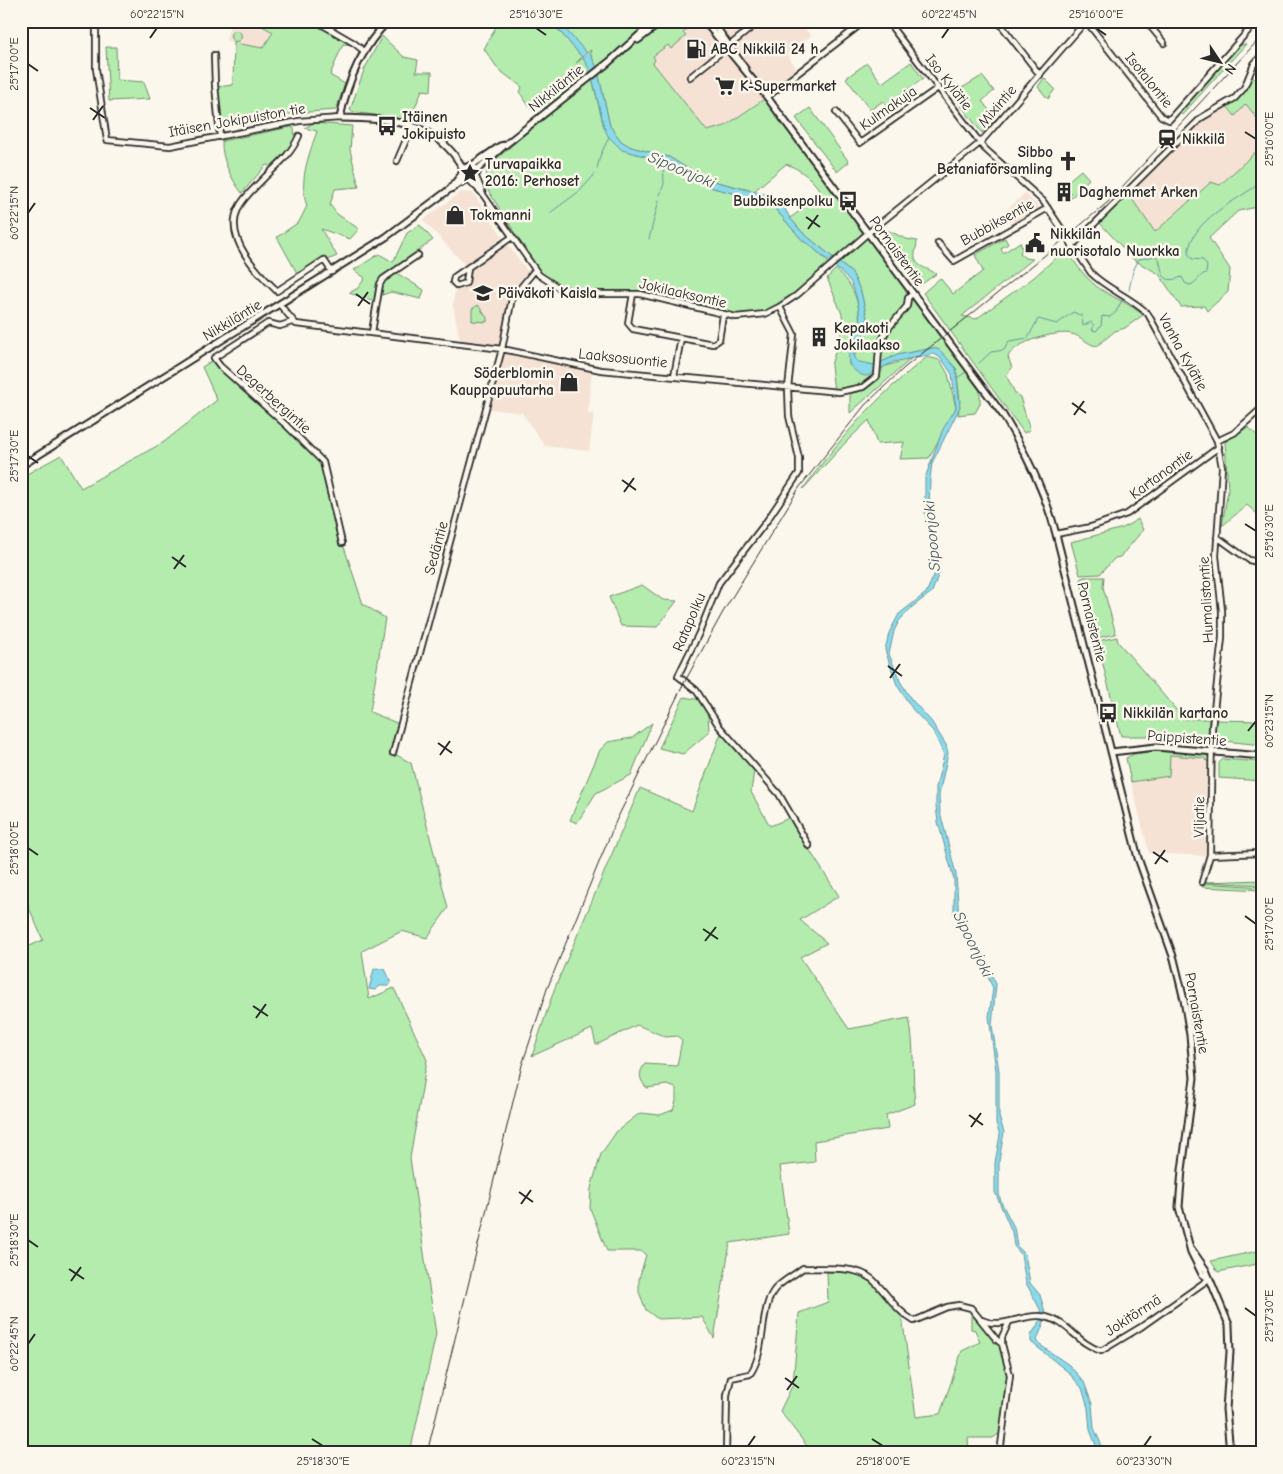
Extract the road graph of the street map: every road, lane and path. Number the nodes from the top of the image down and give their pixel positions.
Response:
1 (96, 21) edge
2 (316, 21) edge
3 (388, 21) edge
4 (655, 21) edge
5 (663, 21) edge
6 (704, 21) edge
7 (712, 21) edge
8 (760, 21) edge
9 (864, 21) edge
10 (887, 21) edge
11 (998, 21) edge
12 (1086, 21) edge
13 (1146, 21) edge
14 (1252, 21) edge
15 (1164, 43) dead end
16 (728, 47) junction
17 (623, 50) junction
18 (365, 52) junction
19 (1262, 54) edge
20 (214, 55) dead end
21 (1040, 75) junction
22 (690, 78) dead end
23 (938, 88) junction
24 (766, 98) junction
25 (836, 112) dead end
26 (340, 118) junction
27 (412, 126) junction
28 (299, 136) dead end
29 (220, 137) junction
30 (980, 143) junction
31 (505, 145) junction
32 (453, 153) junction
33 (397, 161) dead end
34 (470, 166) junction
35 (476, 175) junction
36 (465, 176) junction
37 (482, 193) junction
38 (1048, 208) junction
39 (868, 232) junction
40 (512, 237) junction
41 (938, 243) dead end
42 (1072, 246) junction
43 (418, 255) dead end
44 (468, 268) dead end
45 (535, 270) junction
46 (332, 273) junction
47 (633, 294) junction
48 (912, 294) junction
49 (280, 305) junction
50 (780, 307) junction
51 (724, 315) junction
52 (292, 322) junction
53 (372, 332) junction
54 (681, 338) junction
55 (502, 349) junction
56 (674, 376) junction
57 (788, 388) junction
58 (1262, 408) edge
59 (1217, 441) junction
60 (1219, 447) junction
61 (21, 466) edge
62 (1056, 534) junction
63 (1217, 537) junction
64 (342, 543) dead end
65 (1262, 563) edge
66 (1213, 751) junction
67 (1111, 752) junction
68 (393, 753) dead end
69 (1262, 756) edge
70 (808, 846) dead end
71 (1261, 854) edge
72 (1210, 855) junction
73 (1202, 882) dead end
74 (1209, 1280) junction
75 (979, 1318) junction
76 (1009, 1322) junction
77 (1002, 1344) junction
78 (726, 1453) edge
79 (1000, 1453) edge
80 (1230, 1453) edge

1 - 29 street, Itäisen Jokipuiston tie
2 - 18 street
3 - 18 street
4 - 17 street, Nikkiläntie
5 - 17 street, Nikkiläntie
6 - 16 street, Pornaistentie
7 - 16 street, Pornaistentie
8 - 16 street
9 - 24 street
10 - 23 street, Iso Kylätie
11 - 21 street
12 - 14 street, Isotalontie
12 - 21 street, Mixintie
13 - 15 street
16 - 22 street
16 - 24 street, Pornaistentie
17 - 31 street, Nikkiläntie
18 - 26 street
19 - 42 street
20 - 29 street
21 - 30 street, Mixintie
23 - 25 street, Kulmakuja
23 - 30 street, Iso Kylätie
24 - 39 street, Pornaistentie
26 - 27 street
26 - 29 street, Itäisen Jokipuiston tie
27 - 32 street
27 - 33 street
28 - 46 street
30 - 38 street, Iso Kylätie
30 - 39 street, Mixintie
31 - 34 street, Nikkiläntie
31 - 35 street, Nikkiläntie
32 - 34 street
32 - 36 street
34 - 35 street
34 - 36 street, Nikkiläntie
35 - 36 street, Nikkiläntie
35 - 37 street, Jokilaaksontie
36 - 37 street, Jokilaaksontie
36 - 46 street, Nikkiläntie
37 - 40 street, Jokilaaksontie
38 - 41 street, Bubbiksentie
38 - 42 street, Iso Kylätie
39 - 48 street, Pornaistentie
39 - 50 street, Jokilaaksontie
40 - 44 street
40 - 45 street, Jokilaaksontie
42 - 59 street, Vanha Kylätie
43 - 53 street
45 - 47 street, Jokilaaksontie
45 - 55 street, Sedäntie
46 - 49 street, Nikkiläntie
47 - 51 street, Jokilaaksontie
47 - 54 street
48 - 57 street, Laaksosuontie
48 - 62 street, Pornaistentie
49 - 52 street
49 - 61 street, Nikkiläntie
50 - 51 street, Jokilaaksontie
50 - 57 street
51 - 54 street
52 - 53 street, Laaksosuontie
52 - 64 street, Degerbergintie
53 - 55 street, Laaksosuontie
54 - 56 street
55 - 56 street, Laaksosuontie
55 - 68 street, Sedäntie
56 - 57 street, Laaksosuontie
57 - 70 street, Ratapolku
58 - 59 street
59 - 60 street
60 - 62 street, Kartanontie
60 - 63 street, Humalistontie
62 - 67 street, Pornaistentie
63 - 65 street
63 - 66 street, Humalistontie
66 - 67 street, Paippistentie
66 - 69 street, Paippistentie
66 - 72 street, Viljatie
67 - 74 street, Pornaistentie
71 - 72 street
72 - 73 street, Viljatie
74 - 76 street, Jokitörmä
74 - 80 street, Pornaistentie
75 - 76 street, Jokitörmä
75 - 77 street
75 - 78 street
76 - 77 street
77 - 79 street

